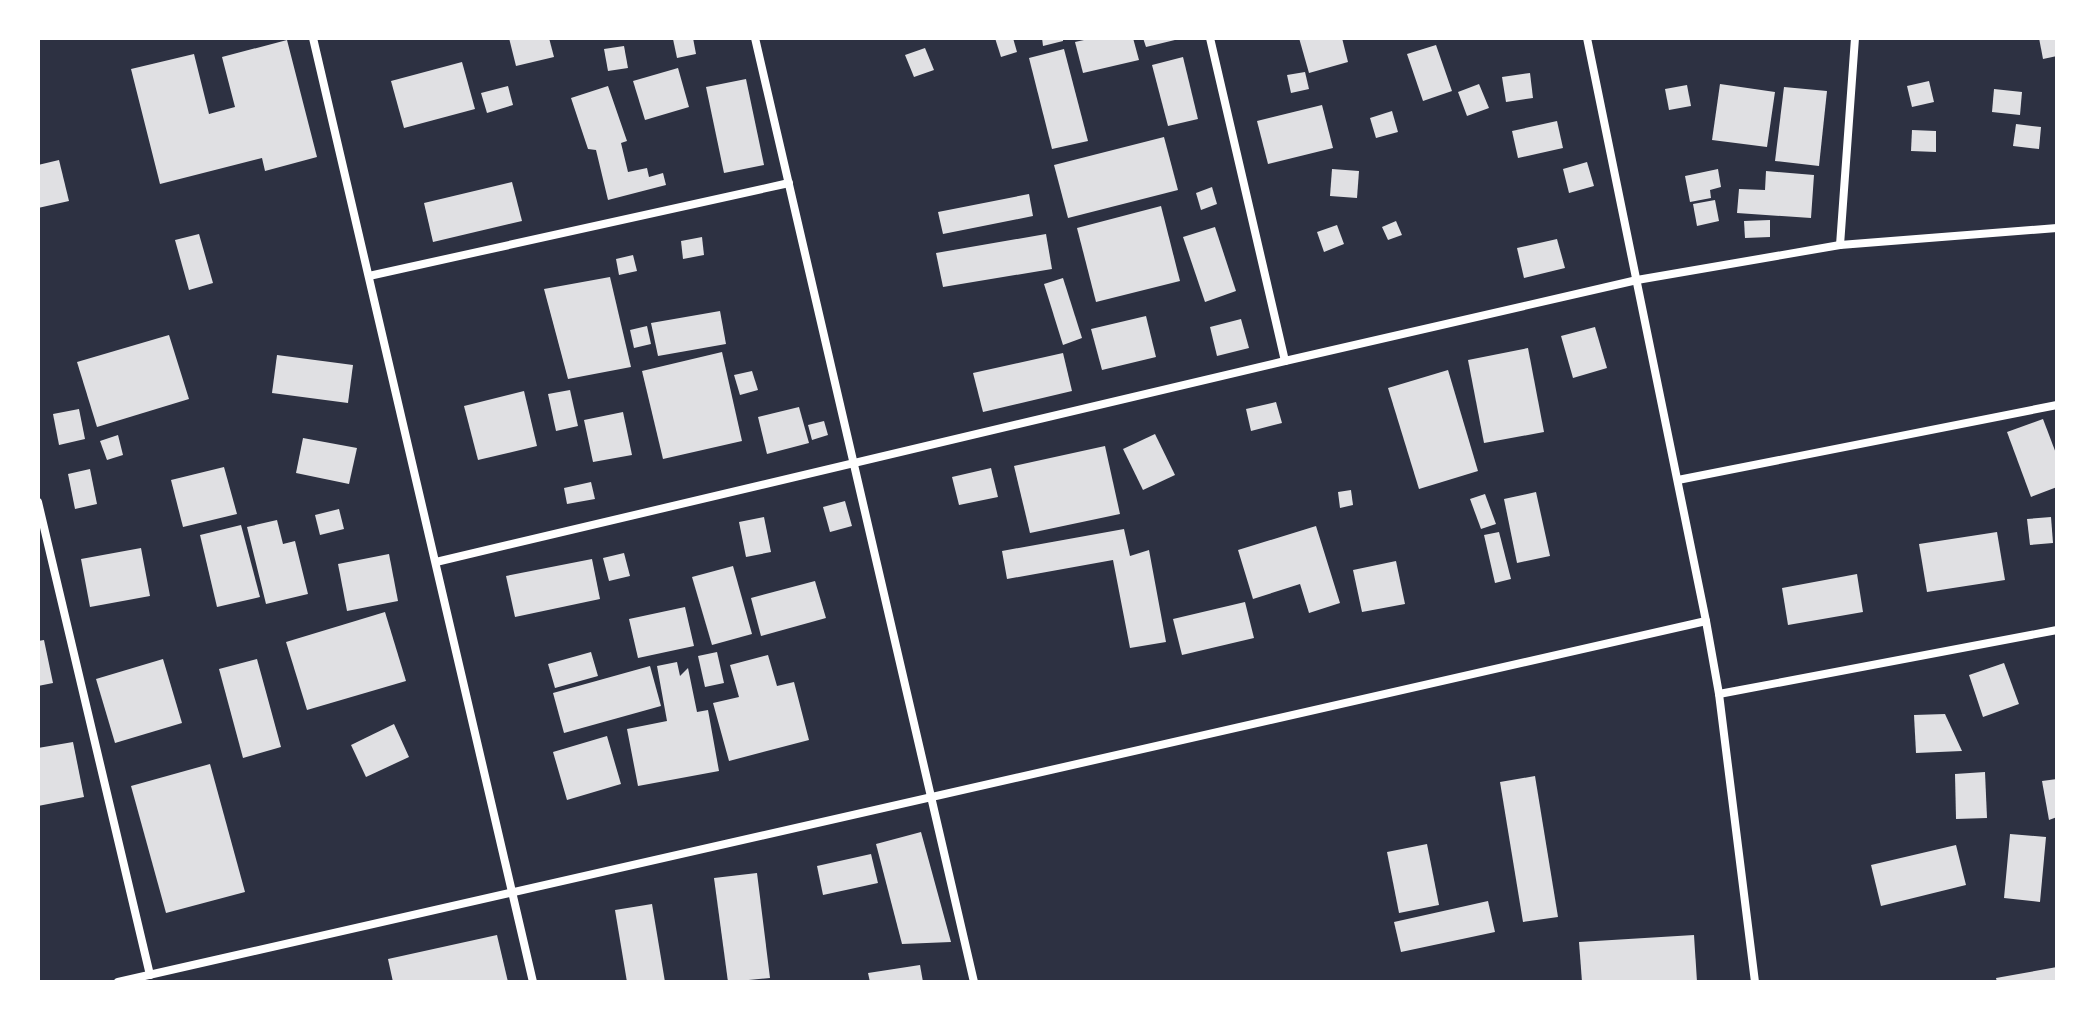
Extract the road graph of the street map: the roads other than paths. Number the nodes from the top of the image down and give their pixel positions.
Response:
1 (313, 38) edge
2 (755, 38) edge
3 (1210, 38) edge
4 (1587, 38) edge
5 (1855, 38) edge
6 (789, 183) junction
7 (2057, 228) edge
8 (1840, 245) junction
9 (369, 276) junction
10 (1637, 280) junction
11 (1285, 361) junction
12 (2057, 405) edge
13 (853, 463) junction
14 (1678, 480) junction
15 (38, 502) edge
16 (436, 562) junction
17 (1706, 621) junction
18 (2057, 630) edge
19 (1719, 694) junction
20 (931, 797) junction
21 (512, 892) junction
22 (150, 975) junction
23 (118, 982) edge
24 (533, 982) edge
25 (974, 982) edge
26 (1755, 982) edge

1 - 9 street
2 - 6 street
3 - 11 street
4 - 10 street
5 - 8 street
6 - 9 street
6 - 13 street
7 - 8 street
8 - 10 street
9 - 16 street
10 - 11 street
10 - 14 street
11 - 13 street
12 - 14 street
13 - 16 street
13 - 20 street
14 - 17 street
15 - 22 street
16 - 21 street
17 - 19 street
17 - 20 street
18 - 19 street
19 - 26 street
20 - 21 street
20 - 25 street
21 - 22 street
21 - 24 street
22 - 23 street

